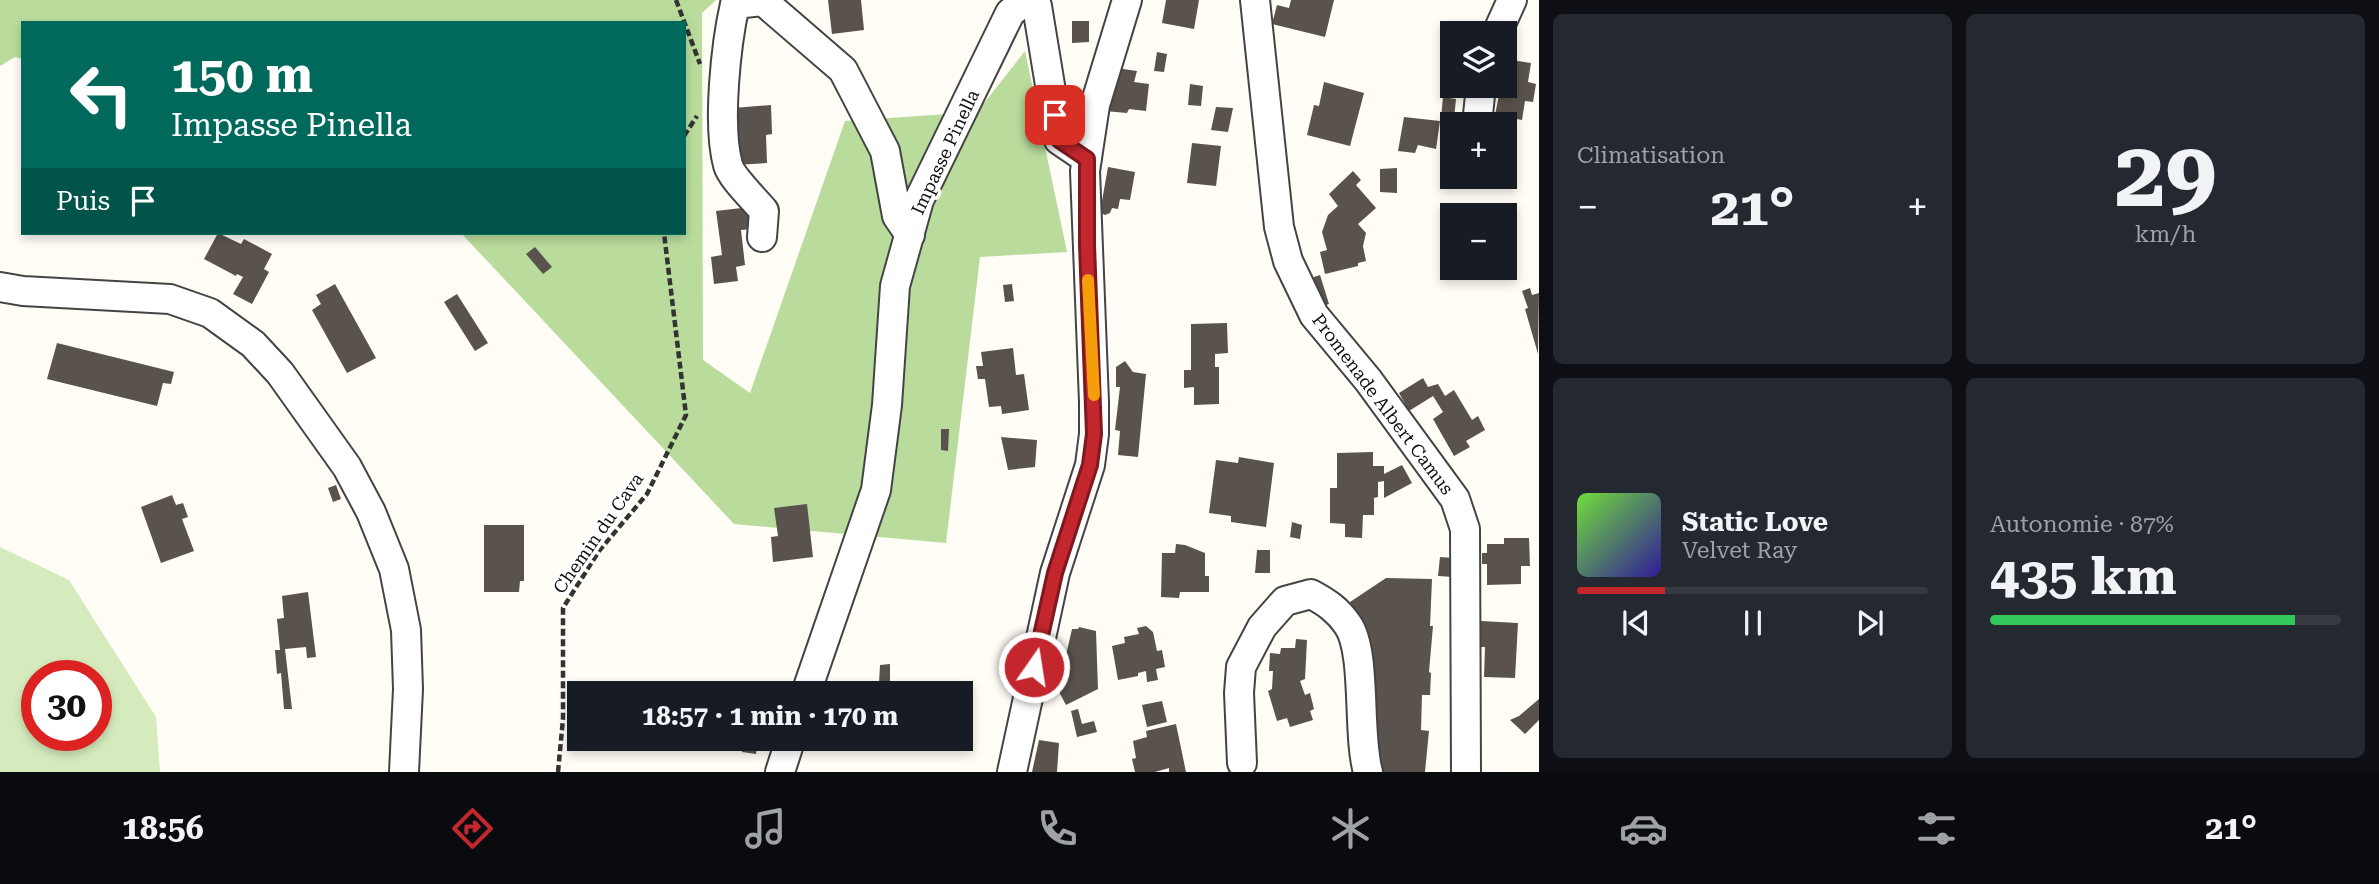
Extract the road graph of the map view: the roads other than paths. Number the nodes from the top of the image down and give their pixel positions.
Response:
1 (1127, 0) edge
2 (1255, 0) edge
3 (1512, 0) edge
4 (1502, 21) edge
5 (1087, 159) junction
6 (910, 235) junction
7 (762, 237) dead end
8 (0, 287) edge
9 (810, 681) edge
10 (787, 751) edge
11 (1242, 763) dead end
12 (404, 772) edge
13 (780, 772) edge
14 (1012, 772) edge
15 (1368, 772) edge
16 (1466, 772) edge

1 - 5 street
2 - 16 street, Promenade Albert Camus
3 - 4 street
5 - 6 street, Impasse Pinella
5 - 14 street
6 - 7 street
6 - 9 street, Impasse Pinella
8 - 12 street
10 - 13 street
11 - 15 street

